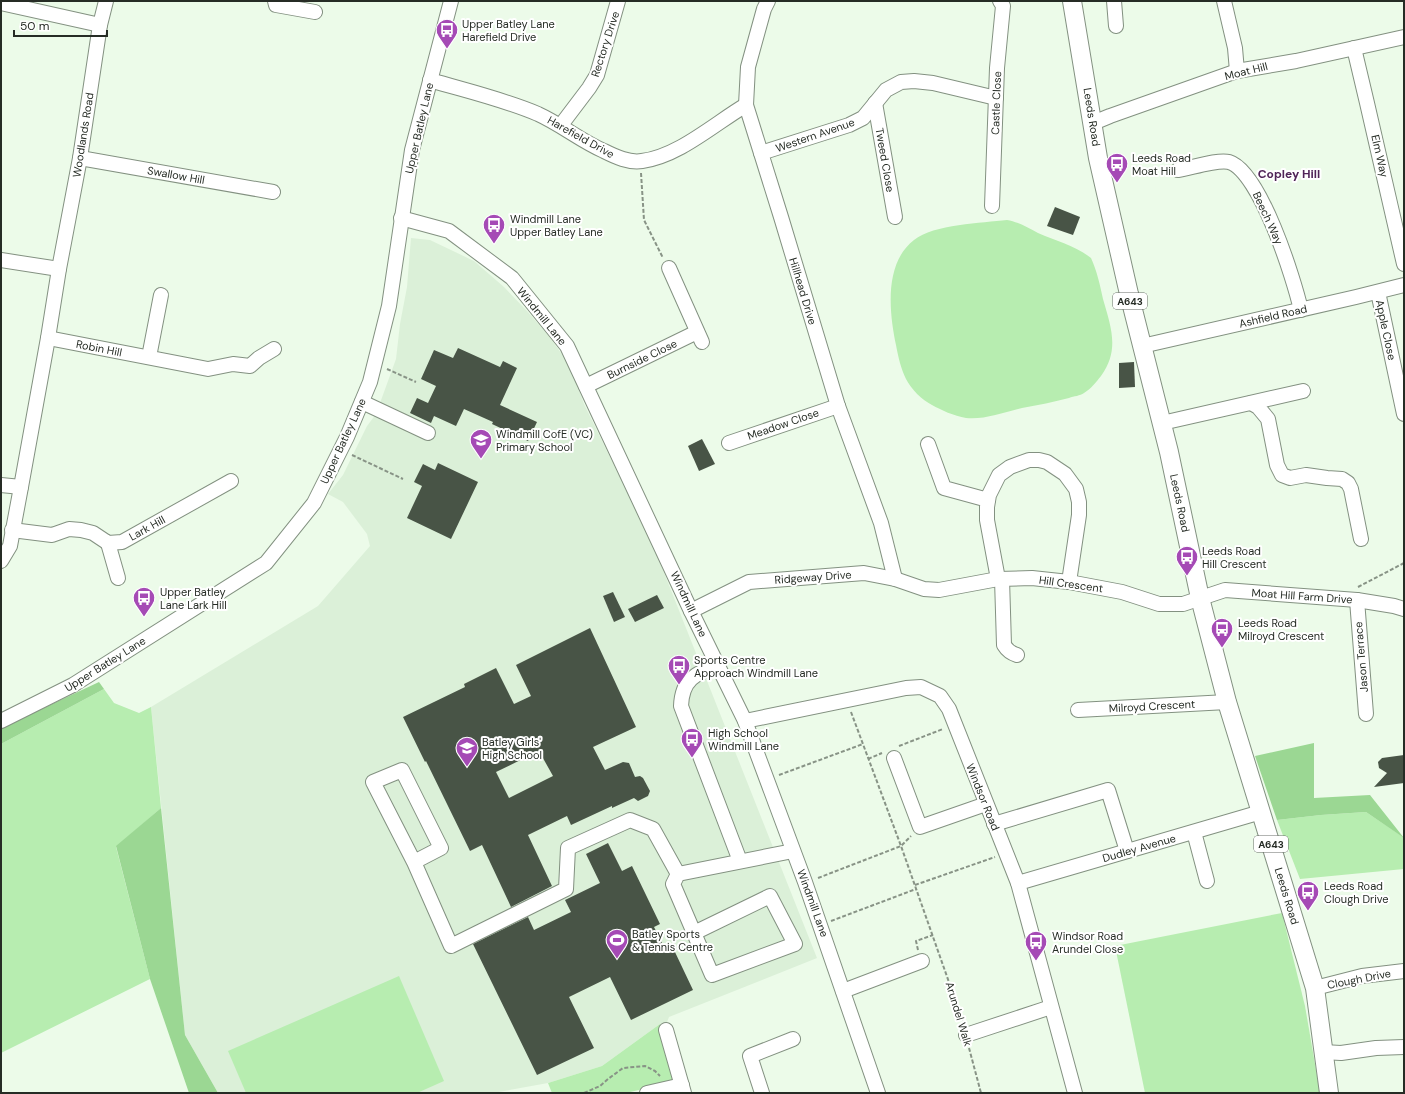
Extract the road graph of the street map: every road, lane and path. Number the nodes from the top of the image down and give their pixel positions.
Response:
1 (106, 1) edge
2 (275, 1) edge
3 (618, 1) edge
4 (768, 1) edge
5 (1000, 1) edge
6 (1072, 1) edge
7 (1114, 1) edge
8 (1224, 1) edge
9 (1, 4) edge
10 (448, 4) edge
11 (315, 12) dead end
12 (100, 24) junction
13 (1116, 26) dead end
14 (1404, 37) edge
15 (1354, 48) junction
16 (1237, 71) junction
17 (430, 80) junction
18 (996, 98) junction
19 (875, 103) junction
20 (746, 105) junction
21 (1093, 123) junction
22 (561, 125) junction
23 (761, 153) junction
24 (80, 158) junction
25 (640, 162) junction
26 (1178, 170) dead end
27 (273, 192) dead end
28 (992, 206) dead end
29 (895, 217) dead end
30 (401, 218) junction
31 (1, 260) edge
32 (1404, 264) edge
33 (668, 268) joint
34 (59, 269) junction
35 (1404, 285) edge
36 (1378, 292) junction
37 (161, 295) dead end
38 (1301, 310) junction
39 (48, 338) junction
40 (1142, 346) junction
41 (274, 349) dead end
42 (149, 357) junction
43 (375, 364) junction
44 (416, 382) dead end
45 (586, 386) junction
46 (1303, 391) dead end
47 (362, 402) junction
48 (1251, 403) junction
49 (838, 406) junction
50 (1404, 414) edge
51 (1162, 423) junction
52 (428, 433) dead end
53 (729, 443) dead end
54 (928, 444) dead end
55 (340, 450) junction
56 (403, 480) dead end
57 (231, 481) dead end
58 (1, 485) edge
59 (21, 487) junction
60 (988, 500) junction
61 (12, 530) junction
62 (1361, 539) dead end
63 (108, 543) junction
64 (1, 561) edge
65 (1404, 563) edge
66 (118, 578) dead end
67 (895, 579) junction
68 (1000, 579) junction
69 (1069, 582) junction
70 (939, 590) joint
71 (1200, 598) junction
72 (1354, 600) junction
73 (1404, 609) edge
74 (691, 611) junction
75 (1017, 654) dead end
76 (718, 665) junction
77 (846, 700) junction
78 (1227, 702) junction
79 (1078, 710) dead end
80 (1366, 714) dead end
81 (1, 721) edge
82 (745, 722) junction
83 (955, 724) junction
84 (863, 744) junction
85 (891, 753) junction
86 (868, 759) junction
87 (767, 779) junction
88 (986, 804) junction
89 (1261, 812) junction
90 (994, 824) junction
91 (920, 827) junction
92 (1194, 832) junction
93 (901, 846) junction
94 (793, 850) junction
95 (1127, 851) junction
96 (1006, 853) junction
97 (740, 861) junction
98 (414, 862) junction
99 (678, 874) junction
100 (1207, 881) dead end
101 (806, 882) junction
102 (1018, 883) junction
103 (915, 885) junction
104 (916, 889) junction
105 (820, 925) junction
106 (694, 933) junction
107 (933, 935) junction
108 (922, 961) joint
109 (1404, 971) edge
110 (1315, 988) junction
111 (843, 991) junction
112 (1051, 1007) junction
113 (666, 1030) dead end
114 (966, 1035) junction
115 (793, 1039) dead end
116 (1404, 1048) edge
117 (1323, 1052) junction
118 (667, 1089) junction
119 (683, 1089) edge
120 (584, 1093) edge
121 (647, 1093) edge
122 (762, 1093) edge
123 (878, 1093) edge
124 (981, 1093) edge
125 (1075, 1093) edge
126 (1329, 1093) edge

1 - 12 street, Woodlands Road
2 - 11 street
3 - 22 street, Rectory Drive
4 - 20 street, Hillhead Drive
5 - 18 street, Castle Close
6 - 21 main road, Leeds Road / A643
7 - 13 street
8 - 16 street
9 - 12 street
10 - 17 street, Upper Batley Lane
12 - 24 street, Woodlands Road
14 - 15 street, Moat Hill
15 - 16 street, Moat Hill
15 - 32 street, Elm Way
16 - 21 street, Moat Hill
17 - 22 street, Harefield Drive
17 - 30 street, Upper Batley Lane
18 - 19 street, Western Avenue
18 - 28 street, Castle Close
19 - 23 street, Western Avenue
19 - 29 street, Tweed Close
20 - 23 street, Hillhead Drive
20 - 25 street, Harefield Drive
21 - 40 main road, Leeds Road / A643
22 - 25 street, Harefield Drive
23 - 49 street, Hillhead Drive
24 - 27 street, Swallow Hill
24 - 34 street, Woodlands Road
25 - 33 path
26 - 38 street, Beech Way
30 - 43 street, Upper Batley Lane
30 - 45 street, Windmill Lane
31 - 34 street
33 - 45 street, Burnside Close
34 - 39 street, Woodlands Road
35 - 36 street, Ashfield Road
36 - 38 street, Ashfield Road
36 - 50 street, Apple Close
37 - 42 street
38 - 40 street, Ashfield Road
39 - 42 street, Robin Hill
39 - 59 street, Woodlands Road
40 - 51 main road, Leeds Road / A643
41 - 42 street, Robin Hill
43 - 44 path
43 - 47 street, Upper Batley Lane
45 - 74 street, Windmill Lane
46 - 48 street
47 - 52 street
47 - 55 street, Upper Batley Lane
48 - 51 street
48 - 62 street
49 - 53 street, Meadow Close
49 - 67 street, Hillhead Drive
51 - 71 main road, Leeds Road / A643
54 - 60 street
55 - 56 path
55 - 81 street, Upper Batley Lane
57 - 63 street, Lark Hill
58 - 59 street
59 - 61 street, Woodlands Road
60 - 68 street
60 - 69 street
61 - 63 street
61 - 64 street, Woodlands Road
63 - 66 street
65 - 72 path
67 - 70 street, Ridgeway Drive
67 - 74 street, Ridgeway Drive
68 - 69 street, Hill Crescent
68 - 70 street, Hill Crescent
68 - 75 street
69 - 71 street, Hill Crescent
71 - 72 street, Moat Hill Farm Drive
71 - 78 main road, Leeds Road / A643
72 - 73 street, Moat Hill Farm Drive
72 - 80 street, Jason Terrace
74 - 76 street, Windmill Lane
76 - 82 street, Windmill Lane
76 - 97 street
77 - 82 street, Windsor Road
77 - 83 street, Windsor Road
77 - 84 path, Arundel Walk
78 - 79 street, Milroyd Crescent
78 - 89 main road, Leeds Road / A643
82 - 87 street, Windmill Lane
83 - 85 path
83 - 88 street, Windsor Road
84 - 86 path, Arundel Walk
84 - 87 path
85 - 86 path
85 - 91 street
86 - 93 path, Arundel Walk
87 - 94 street, Windmill Lane
88 - 90 street, Windsor Road
88 - 91 street
89 - 92 street, Dudley Avenue
89 - 110 main road, Leeds Road / A643
90 - 95 street
90 - 96 street, Windsor Road
91 - 93 path
92 - 95 street, Dudley Avenue
92 - 100 street
93 - 101 path
93 - 103 path, Arundel Walk
94 - 97 street
94 - 101 street, Windmill Lane
95 - 102 street, Dudley Avenue
96 - 102 street, Windsor Road
96 - 103 path
97 - 99 street
98 - 98 street
98 - 99 street
99 - 106 street
101 - 105 street, Windmill Lane
102 - 112 street, Windsor Road
103 - 104 path, Arundel Walk
104 - 105 path
104 - 107 path, Arundel Walk
105 - 111 street, Windmill Lane
106 - 106 street
107 - 108 path
107 - 114 path, Arundel Walk
108 - 111 street
109 - 110 street, Clough Drive
110 - 117 main road, Leeds Road / A643
111 - 123 street, Windmill Lane
112 - 114 street
112 - 125 street, Windsor Road
113 - 119 street
114 - 124 path, Arundel Walk
115 - 122 street
116 - 117 street
117 - 126 main road, Leeds Road / A643
118 - 119 street
118 - 120 path
118 - 121 street

